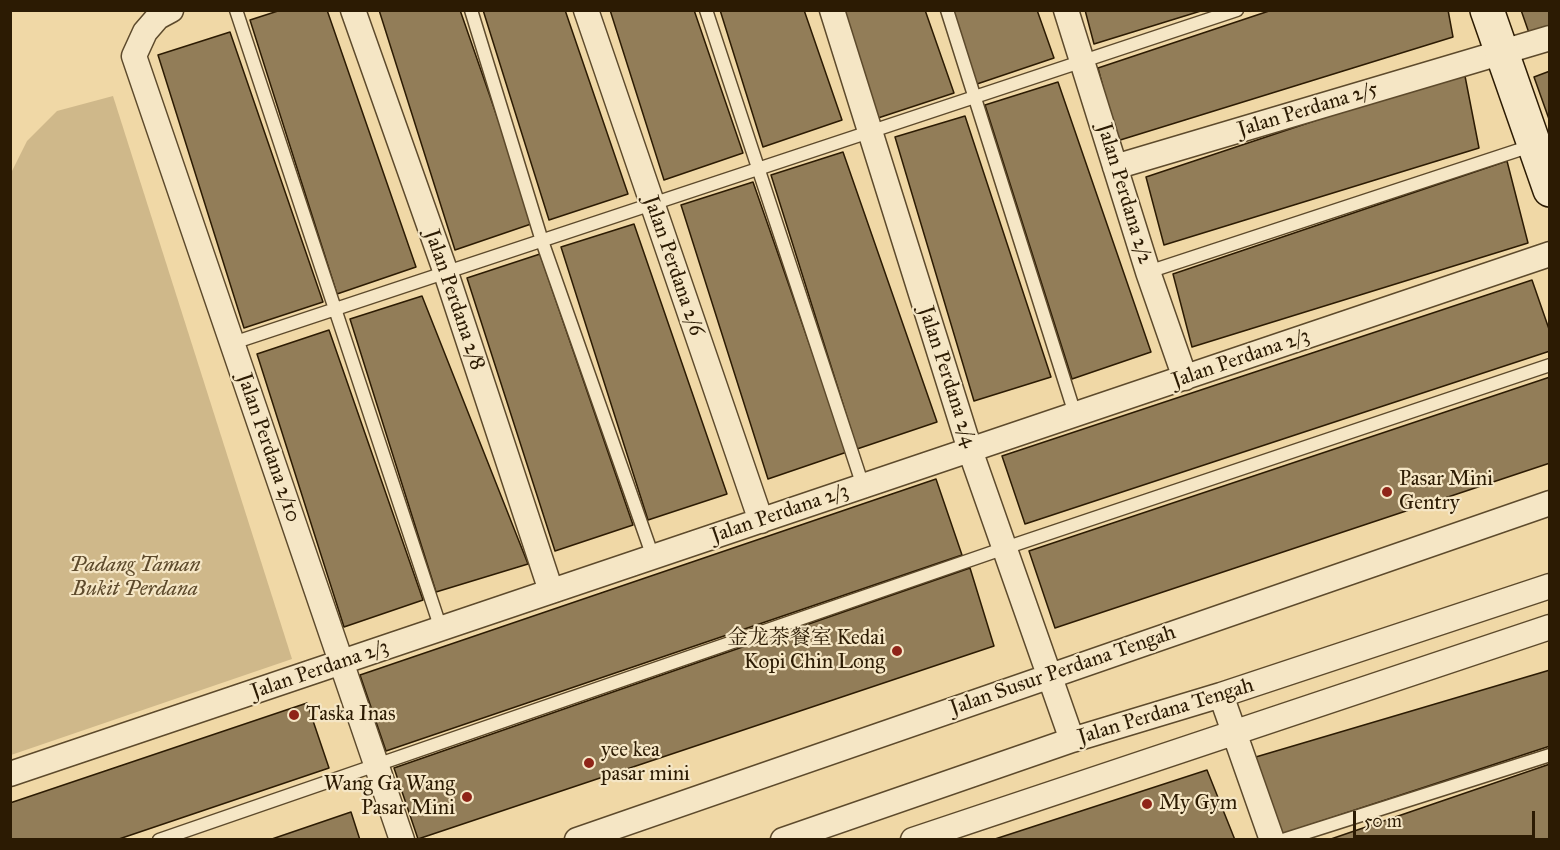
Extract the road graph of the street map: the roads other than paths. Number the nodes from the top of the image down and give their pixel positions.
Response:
1 (171, 10) edge
2 (236, 10) edge
3 (352, 10) edge
4 (471, 10) edge
5 (586, 10) edge
6 (706, 10) edge
7 (832, 10) edge
8 (946, 10) edge
9 (1066, 10) edge
10 (1237, 10) edge
11 (1487, 10) edge
12 (1550, 38) edge
13 (1501, 52) junction
14 (1083, 61) junction
15 (974, 97) junction
16 (870, 132) junction
17 (1534, 145) junction
18 (1115, 168) junction
19 (756, 170) junction
20 (1550, 190) edge
21 (651, 204) junction
22 (542, 241) junction
23 (1550, 254) edge
24 (1148, 272) junction
25 (446, 273) junction
26 (336, 309) junction
27 (233, 344) junction
28 (1550, 365) edge
29 (1185, 378) junction
30 (1075, 414) junction
31 (970, 450) junction
32 (863, 486) junction
33 (1550, 503) edge
34 (761, 521) junction
35 (1005, 548) junction
36 (653, 557) junction
37 (1550, 586) edge
38 (551, 591) junction
39 (1550, 627) edge
40 (441, 628) junction
41 (342, 662) junction
42 (1050, 675) junction
43 (1221, 696) junction
44 (1235, 730) junction
45 (1072, 740) junction
46 (1550, 755) edge
47 (377, 764) junction
48 (10, 774) edge
49 (945, 834) edge
50 (159, 840) edge
51 (402, 840) edge
52 (577, 840) edge
53 (783, 840) edge
54 (913, 840) edge
55 (1272, 840) edge
56 (1283, 840) edge

1 - 27 street, Jalan Perdana 2/10
2 - 26 lane
3 - 25 street, Jalan Perdana 2/8
4 - 22 lane
5 - 21 street, Jalan Perdana 2/6
6 - 19 lane
7 - 16 street, Jalan Perdana 2/4
8 - 15 lane
9 - 14 street, Jalan Perdana 2/2
10 - 14 lane
11 - 13 street
12 - 13 street, Jalan Perdana 2/5
13 - 17 street
13 - 18 street, Jalan Perdana 2/5
14 - 15 lane
14 - 18 street, Jalan Perdana 2/2
15 - 16 lane
15 - 30 lane
16 - 19 lane
16 - 31 street, Jalan Perdana 2/4
17 - 20 street
17 - 24 lane
18 - 24 street, Jalan Perdana 2/2
19 - 21 lane
19 - 32 lane
21 - 22 lane
21 - 34 street, Jalan Perdana 2/6
22 - 25 lane
22 - 36 lane
23 - 29 street, Jalan Perdana 2/3
24 - 29 street, Jalan Perdana 2/2
25 - 26 lane
25 - 38 street, Jalan Perdana 2/8
26 - 27 lane
26 - 40 lane
27 - 41 street, Jalan Perdana 2/10
28 - 35 lane
29 - 30 street, Jalan Perdana 2/3
30 - 31 street, Jalan Perdana 2/3
31 - 32 street, Jalan Perdana 2/3
31 - 35 street, Jalan Perdana 2/4
32 - 34 street, Jalan Perdana 2/3
33 - 42 street, Jalan Susur Perdana Tengah
34 - 36 street, Jalan Perdana 2/3
35 - 42 street, Jalan Perdana 2/4
35 - 47 lane
36 - 38 street, Jalan Perdana 2/3
37 - 43 street, Jalan Perdana Tengah
38 - 40 street, Jalan Perdana 2/3
39 - 44 street
40 - 41 street, Jalan Perdana 2/3
41 - 47 street, Jalan Perdana 2/10
41 - 48 street, Jalan Perdana 2/3
42 - 45 street, Jalan Perdana 2/4
42 - 52 street, Jalan Susur Perdana Tengah
43 - 44 street
43 - 45 street, Jalan Perdana Tengah
44 - 49 street
44 - 55 street
45 - 53 street, Jalan Perdana Tengah
46 - 56 lane
47 - 50 lane
47 - 51 street, Jalan Perdana 2/10
49 - 54 street

